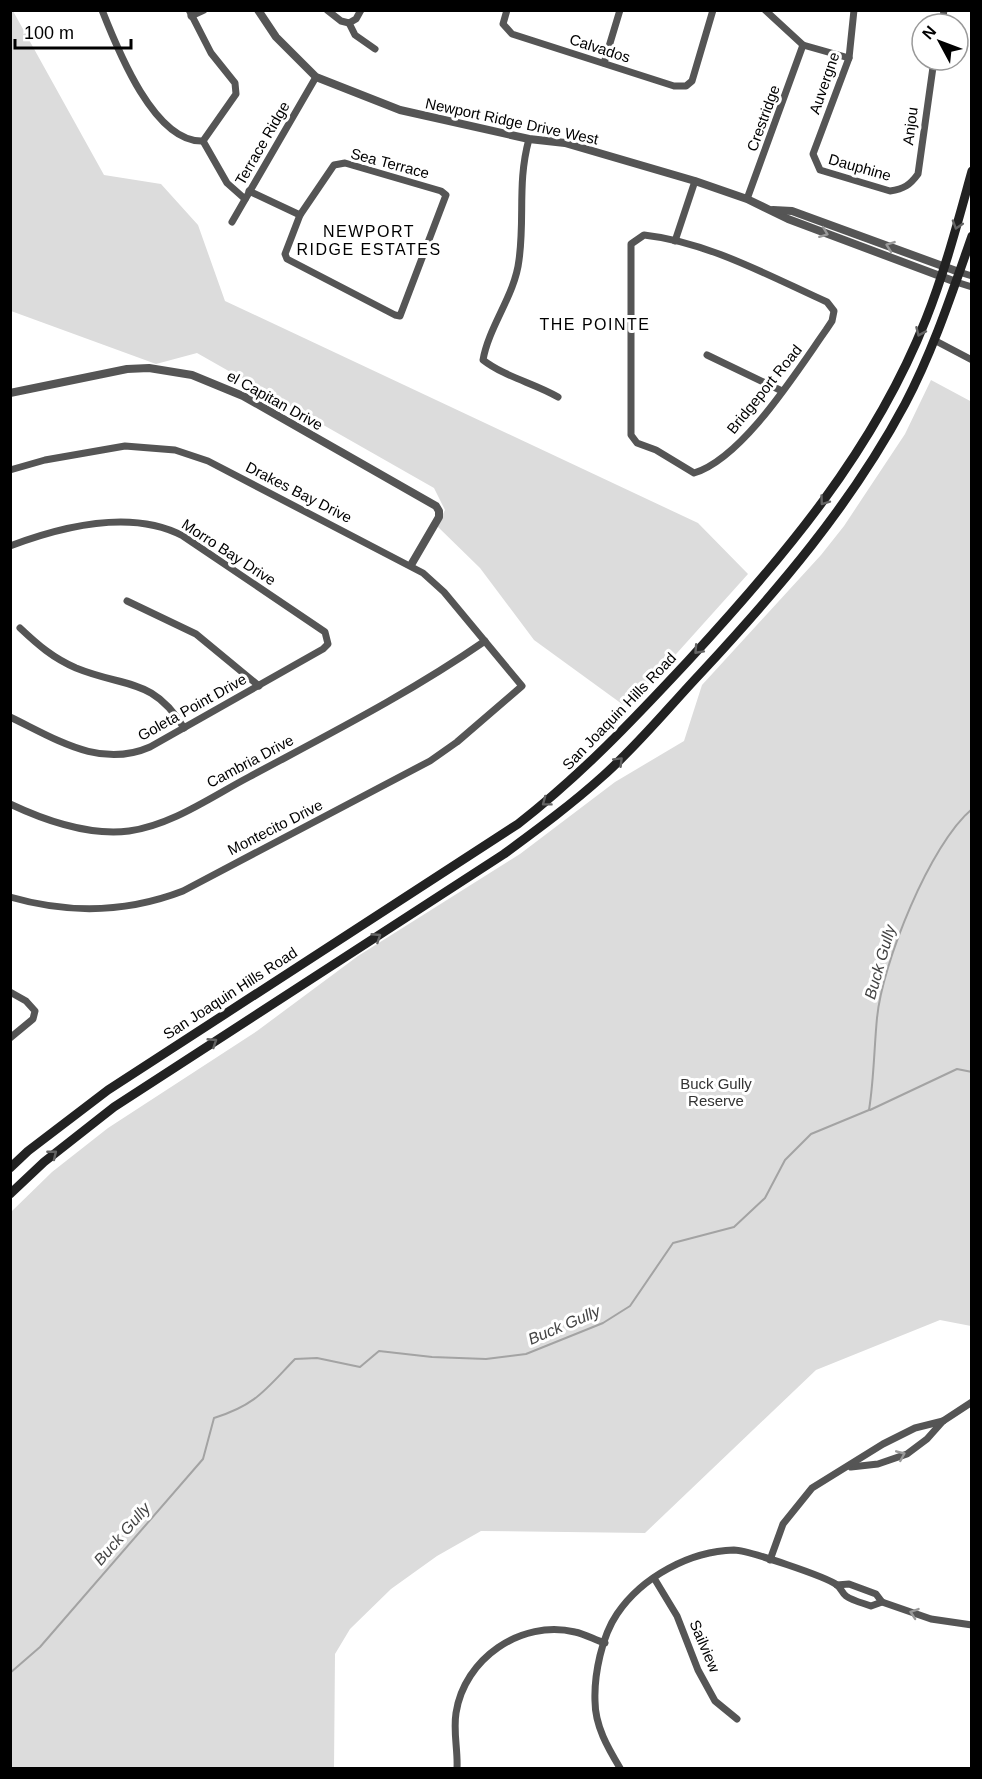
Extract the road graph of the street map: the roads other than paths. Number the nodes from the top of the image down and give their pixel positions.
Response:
1 (102, 10) edge
2 (204, 10) edge
3 (258, 10) edge
4 (327, 10) edge
5 (361, 10) edge
6 (507, 10) edge
7 (620, 10) edge
8 (713, 10) edge
9 (765, 10) edge
10 (854, 10) edge
11 (190, 13) edge
12 (349, 22) junction
13 (803, 45) junction
14 (375, 49) dead end
15 (849, 58) junction
16 (604, 63) junction
17 (932, 72) edge
18 (316, 77) junction
19 (529, 139) junction
20 (203, 141) junction
21 (814, 162) joint
22 (972, 171) edge
23 (695, 181) junction
24 (902, 189) joint
25 (249, 191) junction
26 (245, 199) junction
27 (747, 199) junction
28 (773, 210) junction
29 (300, 215) junction
30 (232, 222) dead end
31 (972, 236) edge
32 (675, 242) junction
33 (945, 266) junction
34 (959, 272) junction
35 (972, 276) edge
36 (941, 277) junction
37 (956, 282) junction
38 (972, 287) edge
39 (934, 340) junction
40 (707, 355) dead end
41 (972, 360) edge
42 (782, 392) junction
43 (10, 393) edge
44 (558, 397) dead end
45 (10, 470) edge
46 (10, 546) edge
47 (411, 566) junction
48 (127, 602) dead end
49 (20, 628) dead end
50 (319, 628) joint
51 (484, 641) junction
52 (259, 686) junction
53 (522, 686) joint
54 (10, 717) edge
55 (184, 728) junction
56 (10, 804) edge
57 (10, 897) edge
58 (10, 992) edge
59 (10, 1038) edge
60 (10, 1168) edge
61 (10, 1194) edge
62 (972, 1402) edge
63 (943, 1421) junction
64 (849, 1467) junction
65 (770, 1560) junction
66 (654, 1578) junction
67 (837, 1585) junction
68 (882, 1602) junction
69 (972, 1625) edge
70 (605, 1643) junction
71 (737, 1719) dead end
72 (457, 1768) edge
73 (620, 1768) edge

1 - 20 street
2 - 11 street
3 - 18 street
4 - 12 street
5 - 12 street
6 - 16 street, Calvados
7 - 16 street
8 - 16 street, Calvados
9 - 13 street
10 - 15 street, Auvergne
11 - 20 street
12 - 14 street
13 - 15 street
13 - 27 street, Crestridge
15 - 21 street, Auvergne
17 - 24 street, Anjou
18 - 19 street, Newport Ridge Drive West
18 - 25 street, Terrace Ridge
19 - 23 street, Newport Ridge Drive West
19 - 44 street
20 - 26 street
21 - 24 street, Dauphine
22 -> 33 main road, San Joaquin Hills Road
23 - 27 street, Newport Ridge Drive West
23 - 32 street
25 - 26 street, Terrace Ridge
25 - 29 street
26 - 30 street, Terrace Ridge
27 - 28 street, Newport Ridge Drive West
33 -> 28 street, Newport Ridge Drive West
28 -> 36 street, Newport Ridge Drive West
29 - 29 street, Sea Terrace
31 - 34 main road
32 - 42 street, Bridgeport Road
32 - 42 street, Bridgeport Road
33 - 34 street, Newport Ridge Drive West
33 - 36 main road, San Joaquin Hills Road
34 - 35 street
34 - 37 main road
36 - 37 street, Newport Ridge Drive West
36 -> 60 main road, San Joaquin Hills Road
37 - 38 street
37 - 39 main road
39 - 41 street
61 -> 39 main road
40 - 42 street
43 - 47 street, el Capitan Drive
45 - 47 street, Drakes Bay Drive
46 - 50 street, Morro Bay Drive
47 - 51 street, Drakes Bay Drive
48 - 52 street
49 - 55 street
50 - 52 street, Goleta Point Drive
51 - 53 street, Drakes Bay Drive
51 - 56 street, Cambria Drive
52 - 55 street, Goleta Point Drive
53 - 57 street, Montecito Drive
54 - 55 street, Goleta Point Drive
58 - 59 street
62 - 63 street
63 - 64 street
64 -> 63 street
64 - 65 street
65 - 66 street
65 - 67 street
66 - 70 street
66 - 71 street, Sailview
67 - 68 street
67 - 68 street
69 -> 68 street
70 - 72 street
70 - 73 street

